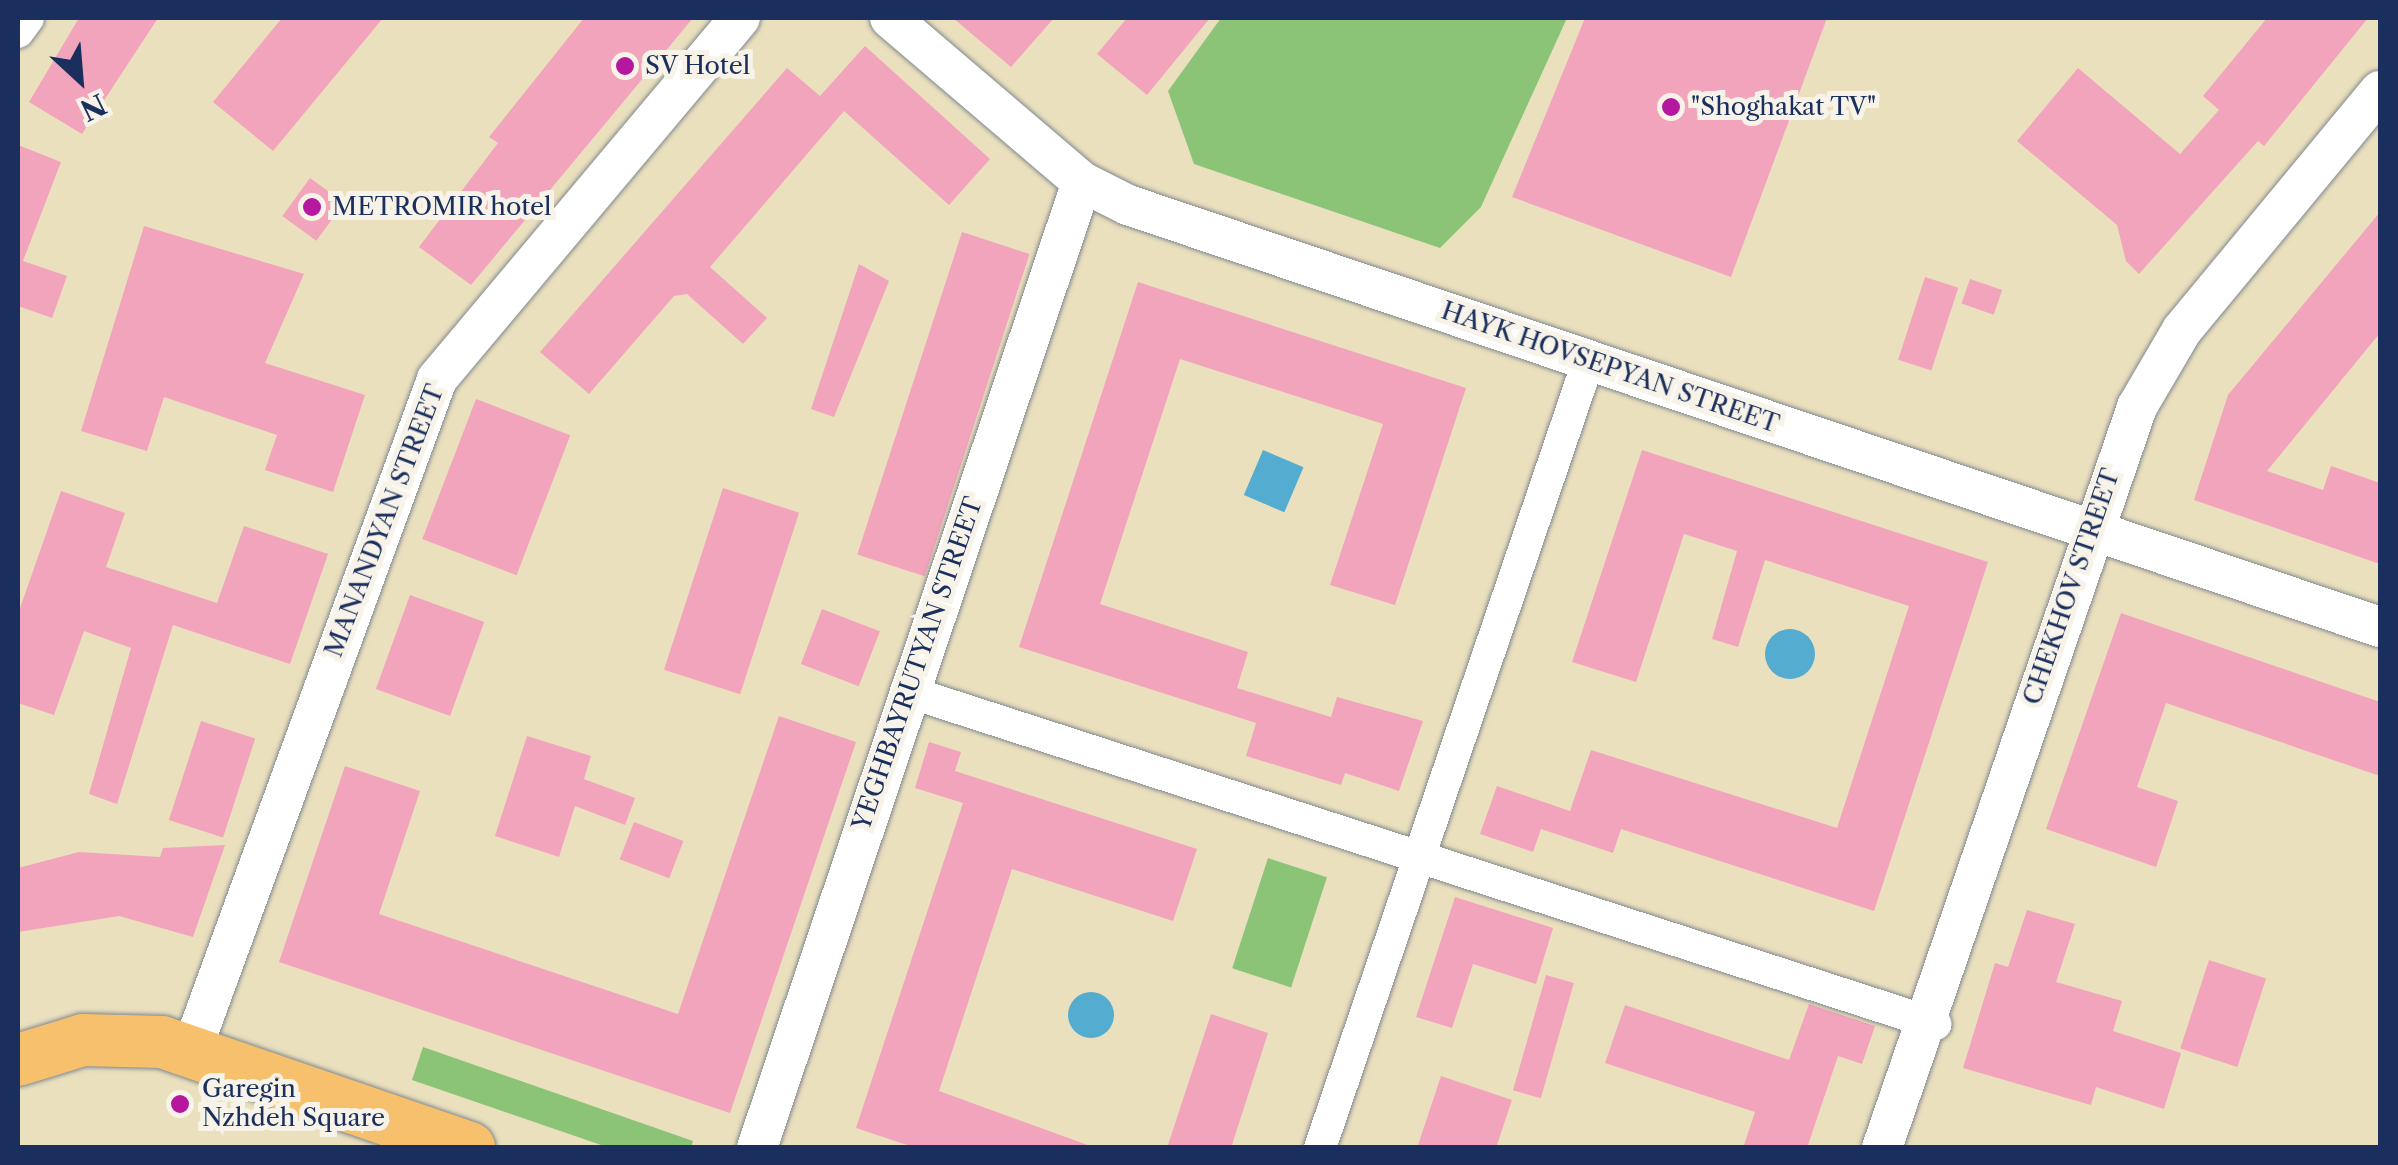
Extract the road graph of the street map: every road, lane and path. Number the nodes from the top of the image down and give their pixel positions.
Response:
1 (28, 18) edge
2 (740, 18) edge
3 (890, 18) edge
4 (18, 32) edge
5 (2380, 91) edge
6 (2380, 109) edge
7 (1082, 182) junction
8 (1589, 359) junction
9 (2097, 532) junction
10 (2380, 627) edge
11 (906, 691) junction
12 (1419, 858) junction
13 (1930, 1023) junction
14 (192, 1050) junction
15 (18, 1060) edge
16 (468, 1148) edge
17 (757, 1148) edge
18 (1320, 1148) edge
19 (1882, 1148) edge
20 (1893, 1148) edge

1 - 4 street
2 - 14 street, MANANDYAN STREET
3 - 7 street, HAYK HOVSEPYAN STREET
5 - 9 street, CHEKHOV STREET
6 - 9 street, CHEKHOV STREET
7 - 8 street, HAYK HOVSEPYAN STREET
7 - 11 street, YEGHBAYRUTYAN STREET
8 - 9 street, HAYK HOVSEPYAN STREET
8 - 12 street
9 - 10 street, HAYK HOVSEPYAN STREET
9 - 13 street, CHEKHOV STREET
11 - 12 street
11 - 17 street, YEGHBAYRUTYAN STREET
12 - 13 street
12 - 18 street
13 - 19 street, CHEKHOV STREET
13 - 20 street, CHEKHOV STREET
14 - 15 main road
14 - 16 main road

